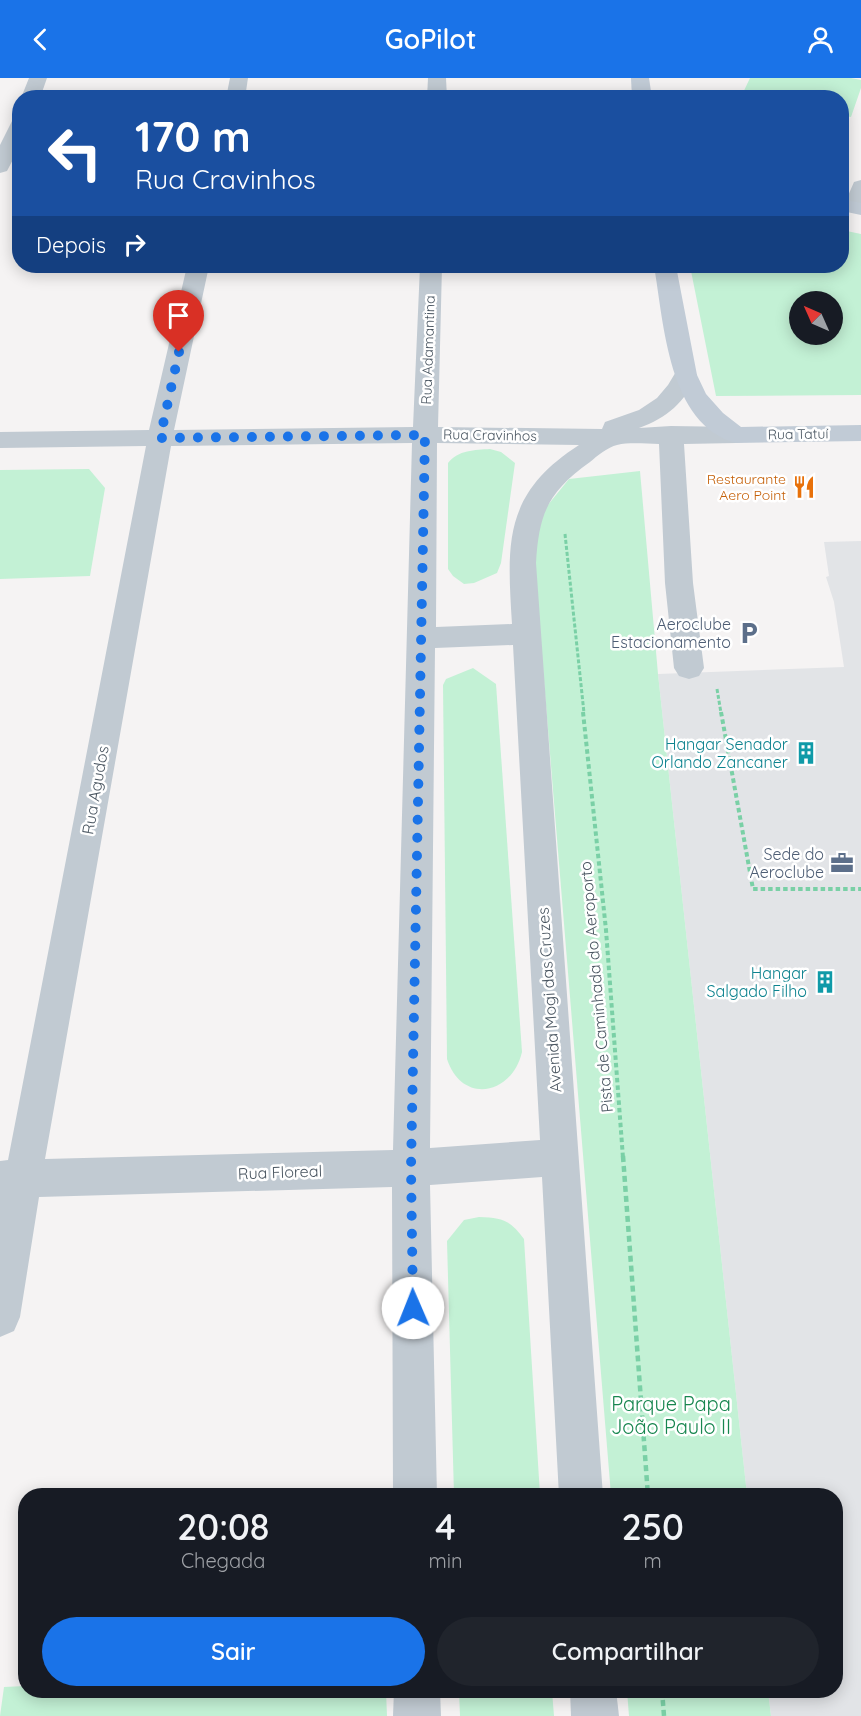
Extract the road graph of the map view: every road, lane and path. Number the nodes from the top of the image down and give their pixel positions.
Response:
1 (12, 141) edge
2 (0, 167) edge
3 (861, 186) edge
4 (852, 207) edge
5 (196, 273) edge
6 (431, 273) edge
7 (666, 273) edge
8 (685, 375) junction
9 (861, 433) edge
10 (671, 434) junction
11 (425, 435) junction
12 (507, 435) junction
13 (736, 435) junction
14 (584, 437) junction
15 (611, 437) junction
16 (160, 438) junction
17 (0, 440) edge
18 (534, 507) junction
19 (564, 526) dead end
20 (526, 634) junction
21 (422, 638) junction
22 (689, 661) joint
23 (861, 889) edge
24 (560, 1157) junction
25 (411, 1168) junction
26 (11, 1179) edge
27 (0, 1317) edge
28 (415, 1488) edge
29 (581, 1488) edge
30 (647, 1488) edge
31 (417, 1698) edge
32 (594, 1698) edge
33 (663, 1698) edge
34 (417, 1716) edge
35 (595, 1716) edge
36 (664, 1716) edge

1 - 2 street
3 - 4 street
5 - 16 street, Rua Agudos
6 - 11 street, Rua Adamantina
7 - 8 main road
8 - 13 main road
8 - 14 street, Rua Cravinhos
9 - 13 main road, Rua Tatuí
10 - 13 street, Rua Cravinhos
10 - 15 street, Rua Cravinhos
10 - 22 street
11 - 12 street, Rua Cravinhos
11 - 16 street, Rua Cravinhos
11 - 21 street
12 - 14 street, Rua Cravinhos
12 - 18 street, Avenida Mogi das Cruzes
14 - 15 street, Rua Cravinhos
15 - 18 street, Avenida Mogi das Cruzes
16 - 17 street, Rua Cravinhos
16 - 26 street, Rua Agudos
18 - 20 street, Avenida Mogi das Cruzes
19 - 30 path, Pista de Caminhada do Aeroporto
20 - 21 street
20 - 24 street, Avenida Mogi das Cruzes
21 - 25 street
22 - 23 path
24 - 25 street, Rua Floreal
24 - 29 street, Avenida Mogi das Cruzes
25 - 26 street, Rua Floreal
25 - 28 street
26 - 27 street, Rua Agudos
31 - 34 street
32 - 35 street
33 - 36 path

